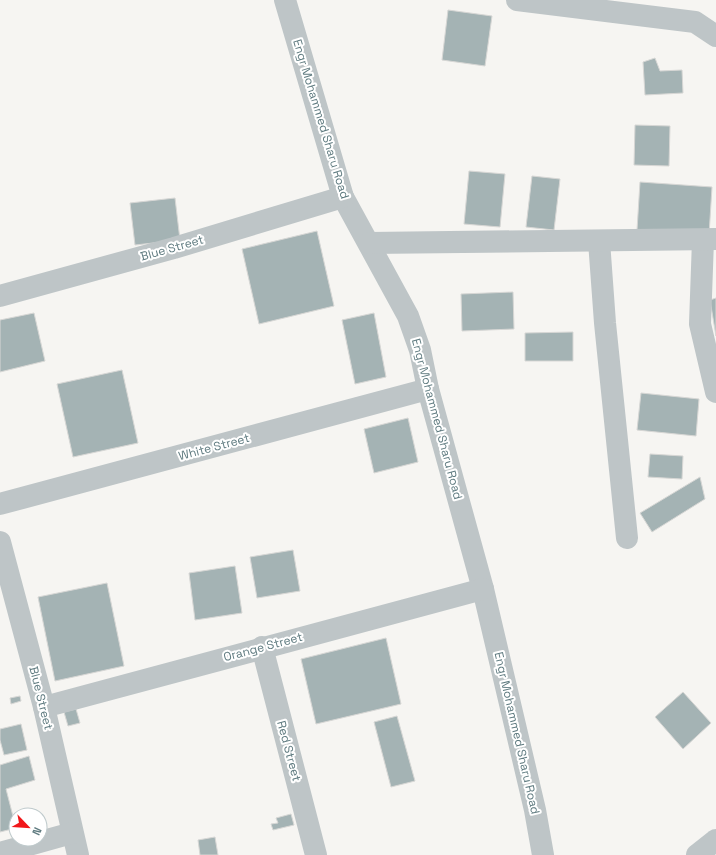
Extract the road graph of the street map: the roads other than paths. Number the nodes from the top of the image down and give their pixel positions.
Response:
1 (285, 0) edge
2 (516, 0) edge
3 (716, 36) edge
4 (343, 197) junction
5 (710, 240) edge
6 (369, 242) junction
7 (599, 242) junction
8 (0, 296) edge
9 (428, 389) junction
10 (716, 392) edge
11 (0, 504) edge
12 (627, 538) dead end
13 (0, 542) edge
14 (484, 589) junction
15 (262, 647) junction
16 (44, 706) junction
17 (72, 833) junction
18 (716, 840) edge
19 (0, 853) edge
20 (78, 855) edge
21 (316, 855) edge
22 (543, 855) edge
23 (696, 855) edge

1 - 4 street, Engr Mohammed Sharu Road
2 - 3 street
4 - 6 street, Engr Mohammed Sharu Road
4 - 8 street, Blue Street
5 - 7 street
5 - 10 street
6 - 7 street
6 - 9 street, Engr Mohammed Sharu Road
7 - 12 street
9 - 11 street, White Street
9 - 14 street, Engr Mohammed Sharu Road
13 - 16 street, Blue Street
14 - 15 street, Orange Street
14 - 22 street, Engr Mohammed Sharu Road
15 - 16 street, Orange Street
15 - 21 street, Red Street
16 - 17 street, Blue Street
17 - 19 street
17 - 20 street, Blue Street
18 - 23 street

